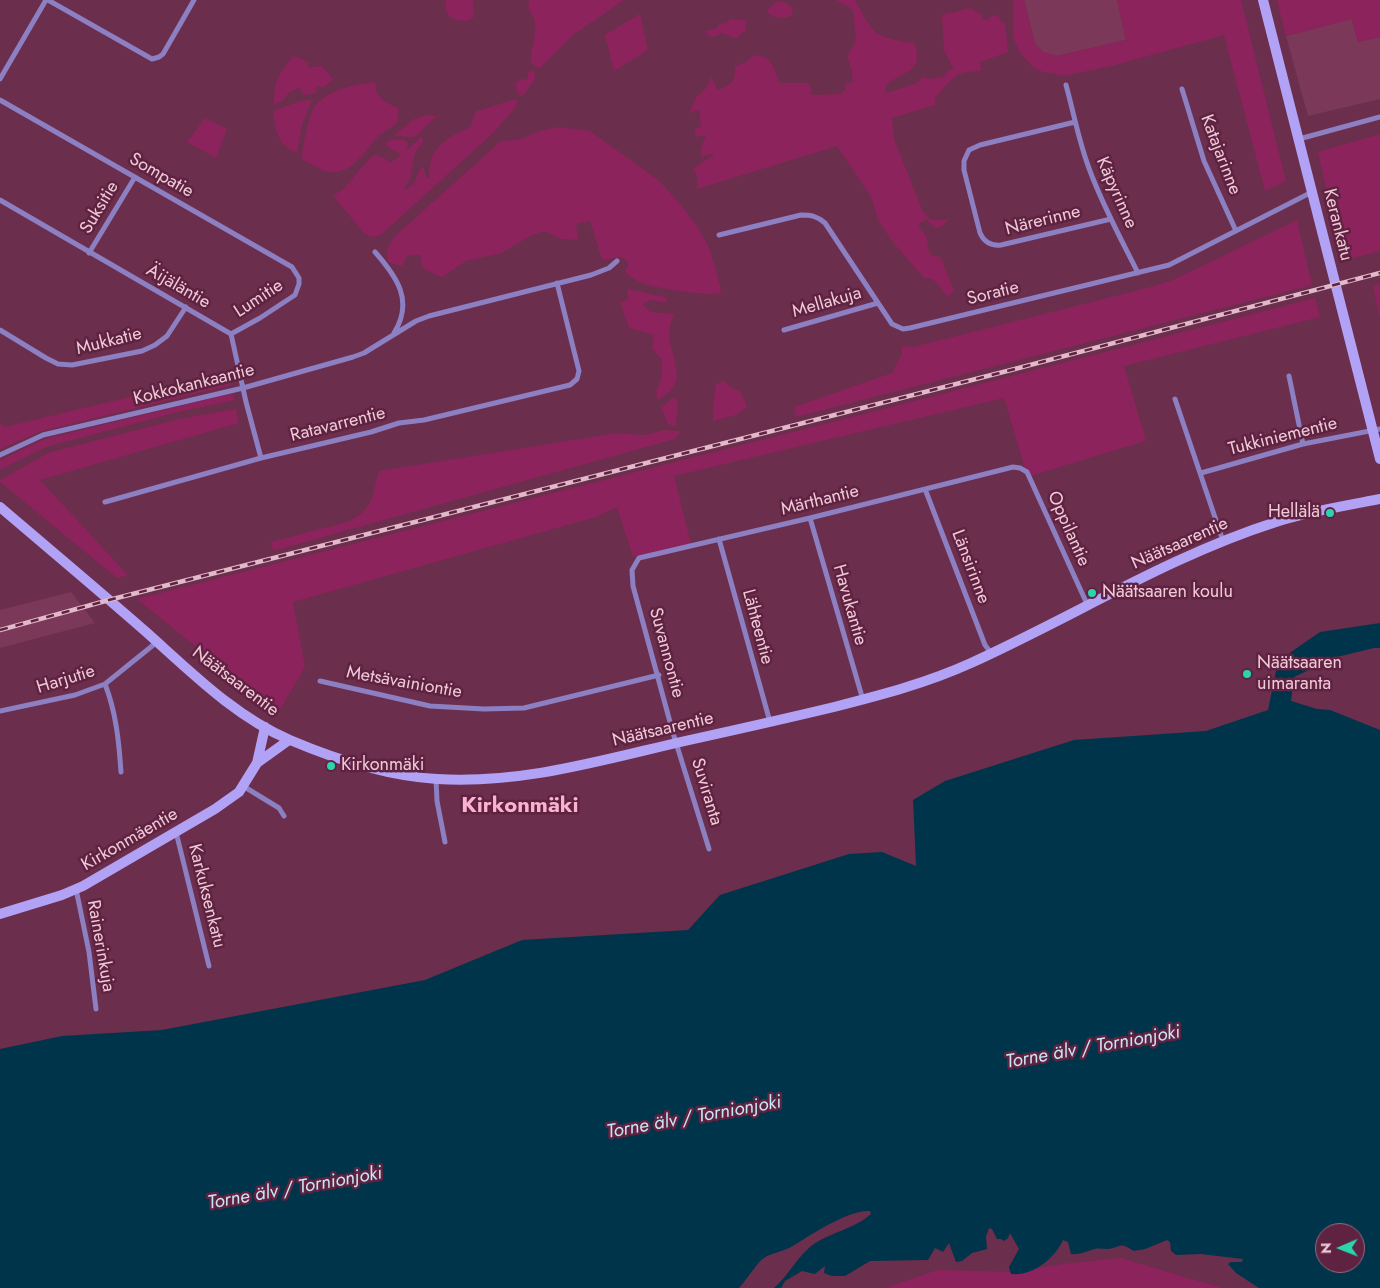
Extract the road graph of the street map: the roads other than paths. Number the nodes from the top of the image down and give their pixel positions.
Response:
1 (47, 0) edge
2 (194, 0) edge
3 (1263, 0) edge
4 (0, 79) edge
5 (1066, 85) dead end
6 (1182, 89) dead end
7 (0, 100) edge
8 (1380, 117) edge
9 (1075, 122) junction
10 (1299, 138) junction
11 (135, 177) junction
12 (1312, 192) junction
13 (0, 200) edge
14 (1111, 219) junction
15 (1236, 230) junction
16 (719, 235) dead end
17 (89, 252) junction
18 (375, 252) dead end
19 (617, 262) dead end
20 (1138, 273) junction
21 (557, 283) junction
22 (299, 284) joint
23 (878, 303) junction
24 (186, 307) junction
25 (0, 330) edge
26 (784, 330) dead end
27 (231, 334) junction
28 (392, 335) junction
29 (1289, 376) dead end
30 (243, 388) junction
31 (1175, 399) dead end
32 (1377, 429) edge
33 (1303, 444) junction
34 (0, 455) edge
35 (261, 458) junction
36 (1380, 459) edge
37 (1020, 468) joint
38 (1201, 473) junction
39 (924, 489) junction
40 (1380, 499) edge
41 (105, 502) dead end
42 (0, 507) edge
43 (810, 518) junction
44 (719, 538) junction
45 (1223, 541) junction
46 (632, 570) joint
47 (1087, 604) junction
48 (157, 642) junction
49 (991, 653) junction
50 (659, 674) junction
51 (320, 681) dead end
52 (105, 684) junction
53 (863, 700) junction
54 (0, 711) edge
55 (770, 723) junction
56 (265, 728) junction
57 (289, 740) junction
58 (677, 743) junction
59 (258, 763) junction
60 (121, 772) dead end
61 (436, 779) junction
62 (243, 786) junction
63 (284, 816) dead end
64 (176, 832) junction
65 (445, 842) dead end
66 (709, 849) dead end
67 (76, 889) junction
68 (0, 914) edge
69 (209, 966) dead end
70 (96, 1008) dead end

1 - 2 street
1 - 4 street
3 - 10 street, Kerankatu
5 - 9 street, Käpyrinne
6 - 15 street, Katajarinne
7 - 11 street, Sompatie
8 - 10 street
9 - 14 street, Käpyrinne
9 - 14 street, Närerinne
10 - 12 street, Kerankatu
11 - 17 street, Suksitie
11 - 22 street, Sompatie
12 - 15 street, Soratie
12 - 32 street, Kerankatu
13 - 17 street, Äijäläntie
14 - 20 street, Käpyrinne
15 - 20 street, Soratie
16 - 23 street, Soratie
17 - 24 street, Äijäläntie
18 - 28 street
19 - 21 street, Kokkokankaantie
20 - 23 street, Soratie
21 - 28 street, Kokkokankaantie
21 - 35 street, Ratavarrentie
22 - 27 street, Lumitie
23 - 26 street, Mellakuja
24 - 25 street, Mukkatie
24 - 27 street, Äijäläntie
27 - 30 street
28 - 30 street, Kokkokankaantie
29 - 33 street
30 - 34 street, Kokkokankaantie
30 - 35 street
31 - 38 street
32 - 33 street, Tukkiniementie
32 - 36 street, Kerankatu
33 - 38 street, Tukkiniementie
35 - 41 street, Ratavarrentie
37 - 39 street, Märthantie
37 - 47 street, Oppilantie
38 - 45 street
39 - 43 street, Märthantie
39 - 49 street, Länsirinne
40 - 45 street, Näätsaarentie
42 - 48 street, Näätsaarentie
43 - 44 street, Märthantie
43 - 53 street, Havukantie
44 - 46 street, Märthantie
44 - 55 street, Lähteentie
45 - 47 street, Näätsaarentie
46 - 50 street, Suvannontie
47 - 49 street, Näätsaarentie
48 - 52 street, Harjutie
48 - 56 street, Näätsaarentie
49 - 53 street, Näätsaarentie
50 - 51 street, Metsävainiontie
50 - 58 street, Suvannontie
52 - 54 street, Harjutie
52 - 60 street
53 - 55 street, Näätsaarentie
55 - 58 street, Näätsaarentie
56 - 57 street, Näätsaarentie
56 - 59 street, Kirkonmäentie
57 - 59 street, Kirkonmäentie
57 - 61 street, Näätsaarentie
58 - 61 street, Näätsaarentie
58 - 66 street, Suviranta
59 - 62 street, Kirkonmäentie
61 - 65 street
62 - 63 street
62 - 64 street, Kirkonmäentie
64 - 67 street, Kirkonmäentie
64 - 69 street, Karkuksenkatu
67 - 68 street, Kirkonmäentie
67 - 70 street, Rainerinkuja

